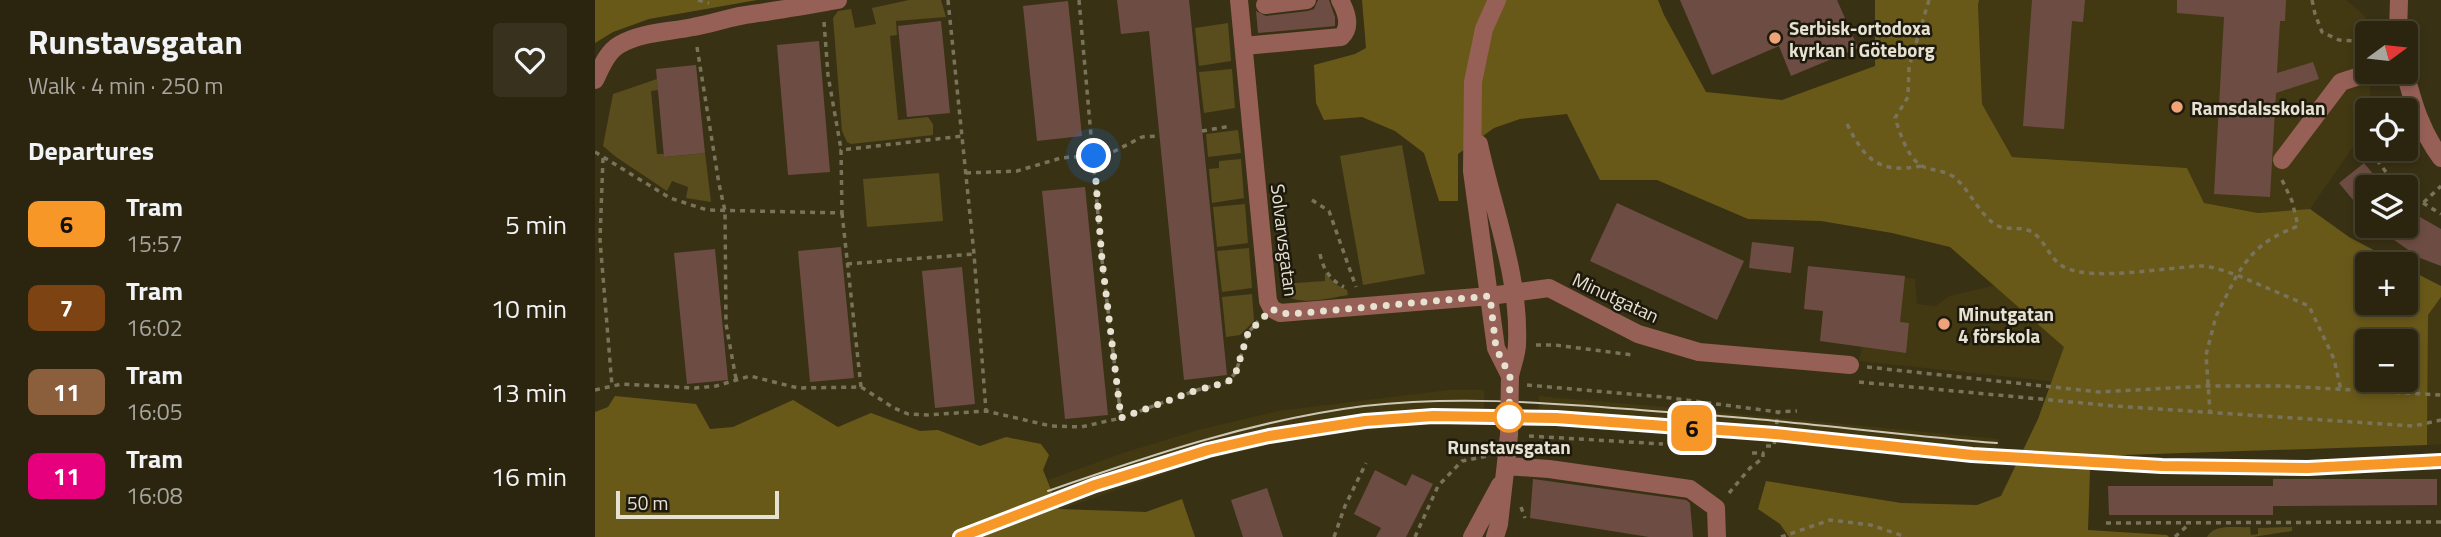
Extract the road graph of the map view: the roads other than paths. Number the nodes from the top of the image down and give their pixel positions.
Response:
1 (1307, 0) edge
2 (1340, 0) edge
3 (1497, 0) edge
4 (2399, 0) edge
5 (830, 1) edge
6 (1250, 4) edge
7 (2398, 21) edge
8 (1244, 46) junction
9 (2355, 77) edge
10 (595, 80) edge
11 (2408, 84) edge
12 (1472, 107) junction
13 (2441, 158) edge
14 (2282, 160) road end
15 (1514, 293) junction
16 (1490, 296) junction
17 (1852, 373) road end
18 (1510, 380) junction
19 (1506, 458) junction
20 (1472, 537) edge
21 (1495, 537) edge
22 (1717, 537) edge

1 - 6 street
2 - 8 street
3 - 12 street
4 - 7 street
5 - 10 street
6 - 8 street, Solvarvsgatan
8 - 16 street, Solvarvsgatan
9 - 14 street
11 - 13 street
12 - 15 street
12 - 16 street
15 - 16 street, Minutgatan
15 - 17 street, Minutgatan
15 - 18 street
16 - 18 street
18 - 19 street, bridge
19 - 20 street
19 - 21 street
19 - 22 street

